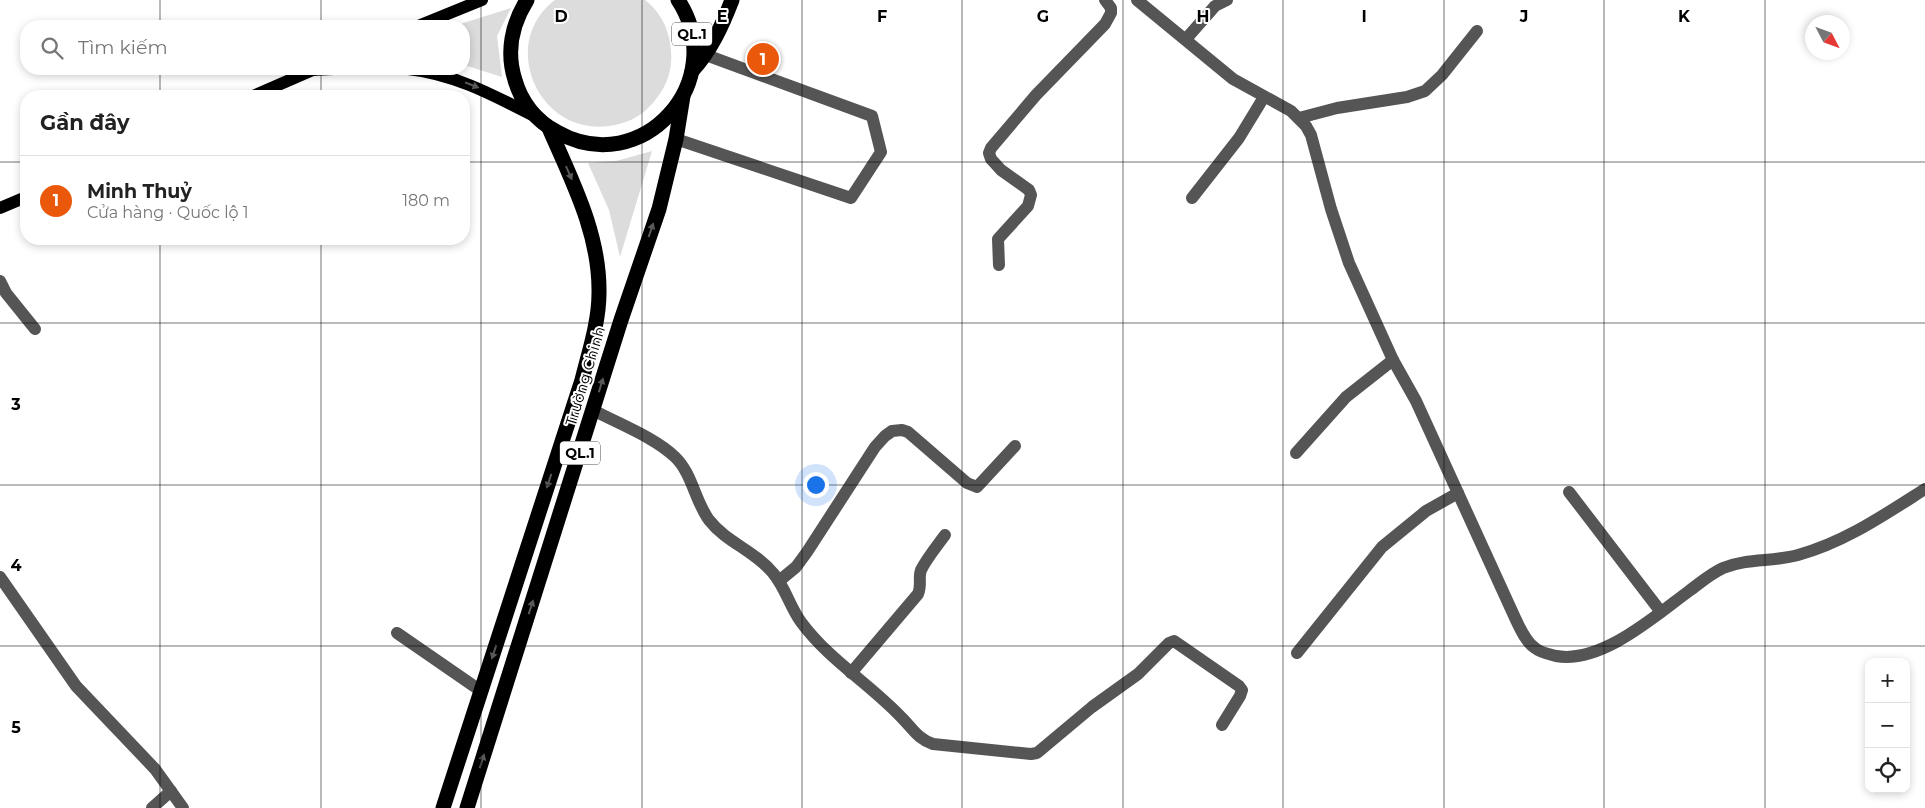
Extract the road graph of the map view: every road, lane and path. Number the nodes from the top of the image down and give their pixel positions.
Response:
1 (482, 0) edge
2 (527, 0) edge
3 (678, 0) edge
4 (732, 0) edge
5 (1105, 0) edge
6 (1137, 0) edge
7 (1227, 0) edge
8 (433, 20) edge
9 (1477, 31) dead end
10 (1186, 39) junction
11 (706, 55) junction
12 (692, 72) junction
13 (301, 75) edge
14 (438, 75) edge
15 (267, 90) edge
16 (683, 96) junction
17 (1264, 97) junction
18 (536, 117) junction
19 (1299, 118) junction
20 (549, 128) junction
21 (676, 139) junction
22 (1192, 198) dead end
23 (20, 199) edge
24 (0, 208) edge
25 (999, 265) dead end
26 (0, 282) edge
27 (35, 329) dead end
28 (1393, 360) junction
29 (593, 410) junction
30 (1015, 446) dead end
31 (1296, 453) dead end
32 (1925, 489) edge
33 (1569, 492) dead end
34 (1458, 493) junction
35 (945, 535) dead end
36 (0, 577) edge
37 (779, 581) junction
38 (1661, 612) junction
39 (397, 633) dead end
40 (1297, 653) dead end
41 (851, 672) junction
42 (481, 691) junction
43 (1222, 725) dead end
44 (171, 791) junction
45 (152, 808) edge
46 (183, 808) edge
47 (443, 808) edge
48 (467, 808) edge

1 - 8 main road
2 - 18 highway, QL.1
3 - 12 highway, QL.1
4 - 11 highway, QL.1
5 - 25 street
6 - 10 street
7 - 10 street
9 - 19 street
10 - 17 street
11 - 12 highway, QL.1
11 - 21 street
12 - 16 highway, QL.1
13 - 15 main road
14 -> 18 main road
16 - 20 highway, QL.1
16 - 21 highway, Trường Chinh / QL.1
17 - 19 street
17 - 22 street
18 - 20 highway, QL.1
19 - 28 street
20 -> 42 highway, Trường Chinh / QL.1
29 -> 21 highway, Trường Chinh / QL.1
23 - 24 main road
26 - 27 street
28 - 31 street
28 - 34 street
29 - 37 street
48 -> 29 highway, Trường Chinh / QL.1
30 - 37 street
32 - 38 street
33 - 38 street
34 - 38 street
34 - 40 street
35 - 41 street
36 - 44 street
37 - 41 street
39 - 42 street
41 - 43 street
42 - 47 highway, Trường Chinh / QL.1
44 - 45 street
44 - 46 street

